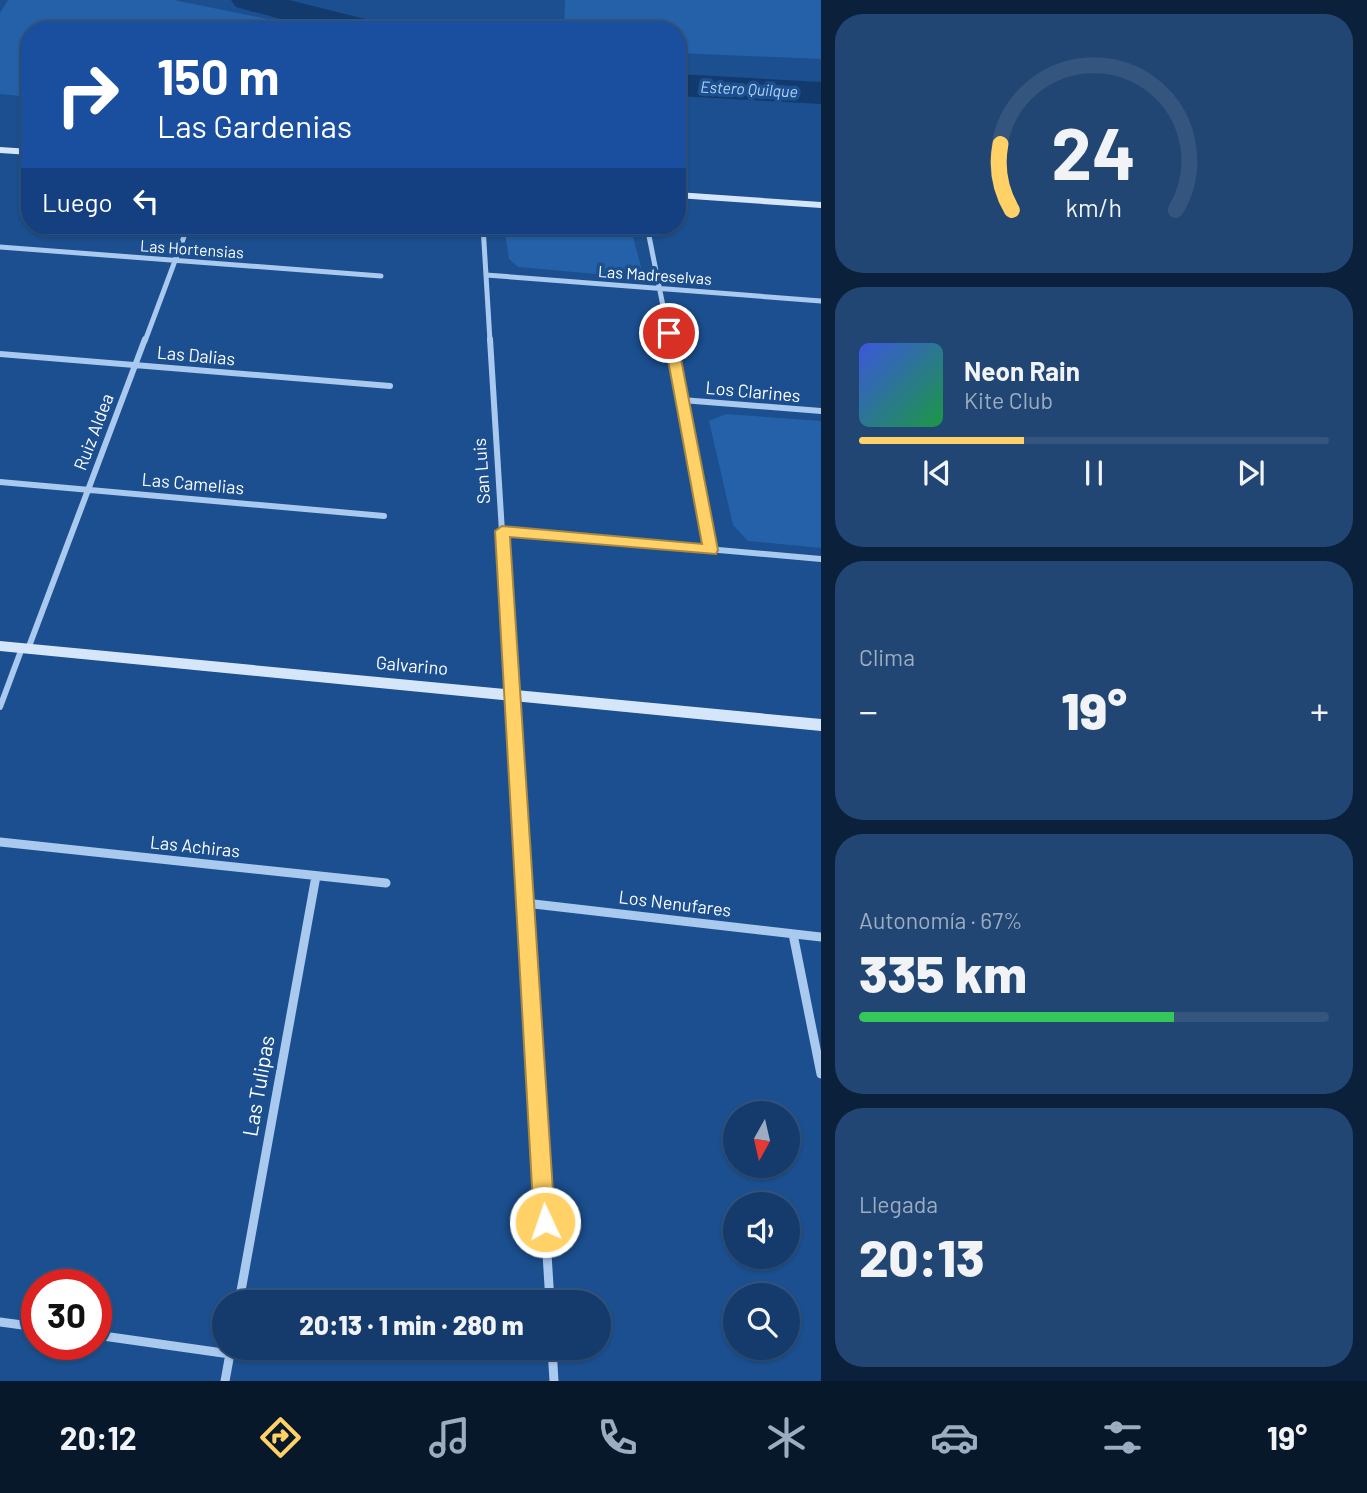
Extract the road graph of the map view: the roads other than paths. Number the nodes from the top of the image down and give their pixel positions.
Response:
1 (0, 150) edge
2 (21, 151) edge
3 (686, 196) edge
4 (821, 205) edge
5 (185, 235) edge
6 (484, 235) edge
7 (649, 235) edge
8 (0, 247) edge
9 (175, 260) junction
10 (486, 275) junction
11 (382, 276) dead end
12 (661, 288) junction
13 (821, 301) edge
14 (0, 354) edge
15 (136, 365) junction
16 (390, 386) dead end
17 (682, 400) junction
18 (821, 411) edge
19 (0, 482) edge
20 (89, 489) junction
21 (384, 516) dead end
22 (502, 531) junction
23 (711, 550) junction
24 (821, 559) edge
25 (0, 646) edge
26 (25, 648) junction
27 (512, 694) junction
28 (0, 707) edge
29 (821, 725) edge
30 (0, 842) edge
31 (316, 876) junction
32 (386, 883) dead end
33 (525, 903) junction
34 (793, 934) junction
35 (821, 937) edge
36 (821, 1074) edge
37 (241, 1290) edge
38 (549, 1290) edge
39 (0, 1322) edge
40 (21, 1325) edge
41 (112, 1337) edge
42 (212, 1348) edge
43 (228, 1360) edge
44 (553, 1360) edge
45 (225, 1381) edge
46 (554, 1381) edge

1 - 2 main road
3 - 4 main road
5 - 9 street, Ruiz Aldea
6 - 10 street, San Luis
7 - 12 street
8 - 9 street, Las Hortensias
9 - 11 street, Las Hortensias
9 - 15 street, Ruiz Aldea
10 - 12 street, Las Madreselvas
10 - 22 street, San Luis
12 - 13 street, Las Madreselvas
12 - 17 street
14 - 15 street, Las Dalias
15 - 16 street, Las Dalias
15 - 20 street, Ruiz Aldea
17 - 18 street, Los Clarines
17 - 23 street
19 - 20 street, Las Camelias
20 - 21 street, Las Camelias
20 - 26 street, Ruiz Aldea
22 - 23 street
22 - 27 street, San Luis
23 - 24 street
25 - 26 main road, Galvarino
26 - 27 main road, Galvarino
26 - 28 street, Ruiz Aldea
27 - 29 main road, Galvarino
27 - 33 street, San Luis
30 - 31 street, Las Achiras
31 - 32 street, Las Achiras
31 - 37 street, Las Tulipas
33 - 34 street, Los Nenufares
33 - 38 street, San Luis
34 - 35 street, Los Nenufares
34 - 36 street
39 - 40 street
41 - 42 street
43 - 45 street
44 - 46 street

